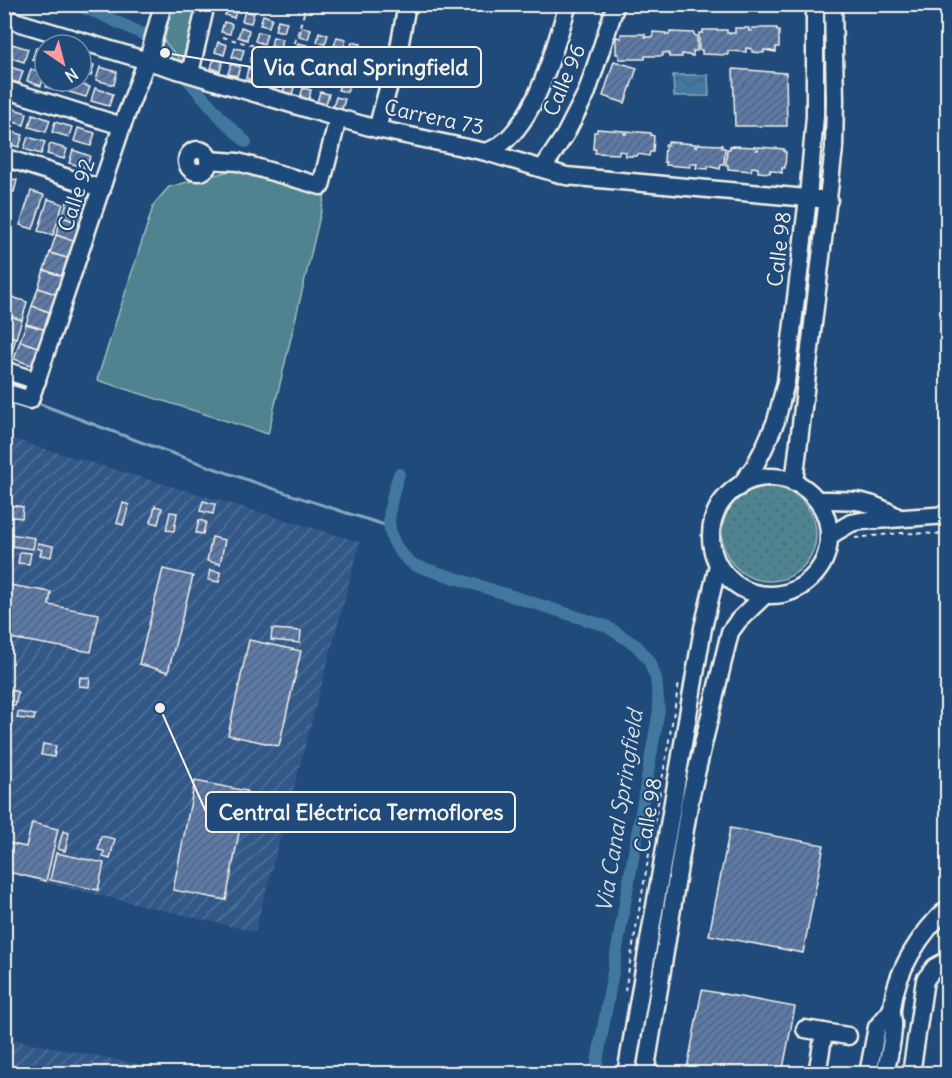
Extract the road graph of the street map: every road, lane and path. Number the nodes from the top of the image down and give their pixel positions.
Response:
1 (163, 4) edge
2 (206, 4) edge
3 (307, 4) edge
4 (407, 4) edge
5 (567, 4) edge
6 (616, 4) edge
7 (815, 4) edge
8 (833, 4) edge
9 (4, 18) edge
10 (224, 37) dead end
11 (148, 56) junction
12 (291, 56) junction
13 (183, 71) junction
14 (361, 76) dead end
15 (280, 88) dead end
16 (4, 89) edge
17 (338, 118) junction
18 (122, 126) junction
19 (377, 129) junction
20 (486, 152) junction
21 (4, 157) edge
22 (208, 160) dead end
23 (543, 168) junction
24 (102, 189) junction
25 (808, 198) junction
26 (829, 200) junction
27 (4, 370) edge
28 (38, 381) junction
29 (4, 392) edge
30 (794, 483) junction
31 (738, 488) junction
32 (817, 500) junction
33 (948, 515) edge
34 (899, 518) junction
35 (948, 534) edge
36 (829, 536) junction
37 (856, 538) dead end
38 (718, 565) junction
39 (765, 595) junction
40 (948, 908) edge
41 (948, 960) edge
42 (892, 1009) junction
43 (806, 1029) dead end
44 (824, 1032) junction
45 (848, 1036) dead end
46 (626, 1074) edge
47 (645, 1074) edge
48 (817, 1074) edge
49 (868, 1074) edge
50 (885, 1074) edge
51 (911, 1074) edge

1 - 11 street, Calle 92
2 - 13 street
3 - 12 path
4 - 19 street
5 - 20 street, Calle 96
6 - 23 street, Calle 96
7 - 25 street, Calle 98
8 - 26 street, Calle 98
9 - 11 street, Carrera 73
10 - 12 path
11 - 13 street, Carrera 73
11 - 18 street, Calle 92
12 - 14 path
12 - 15 path
13 - 17 street, Carrera 73
16 - 18 street
17 - 19 street, Carrera 73
17 - 22 street
18 - 24 street, Calle 92
19 - 20 street, Carrera 73
20 - 23 street, Carrera 73
21 - 24 street
23 - 25 street, Carrera 73
24 - 28 street, Calle 92
25 - 26 street, Carrera 73
25 - 31 street, Calle 98
26 - 30 street, Calle 98
27 - 28 street
28 - 29 street, Calle 92
30 - 31 street
30 - 32 street
31 - 38 street
32 - 34 street
32 - 36 street
33 - 34 street
34 - 36 street
35 - 37 path
36 - 39 street
38 - 39 street
38 - 46 street, Calle 98
39 - 47 street, Calle 98
40 - 42 street
41 - 51 street
42 - 49 street
42 - 50 street
43 - 44 street
44 - 45 street
44 - 48 street

